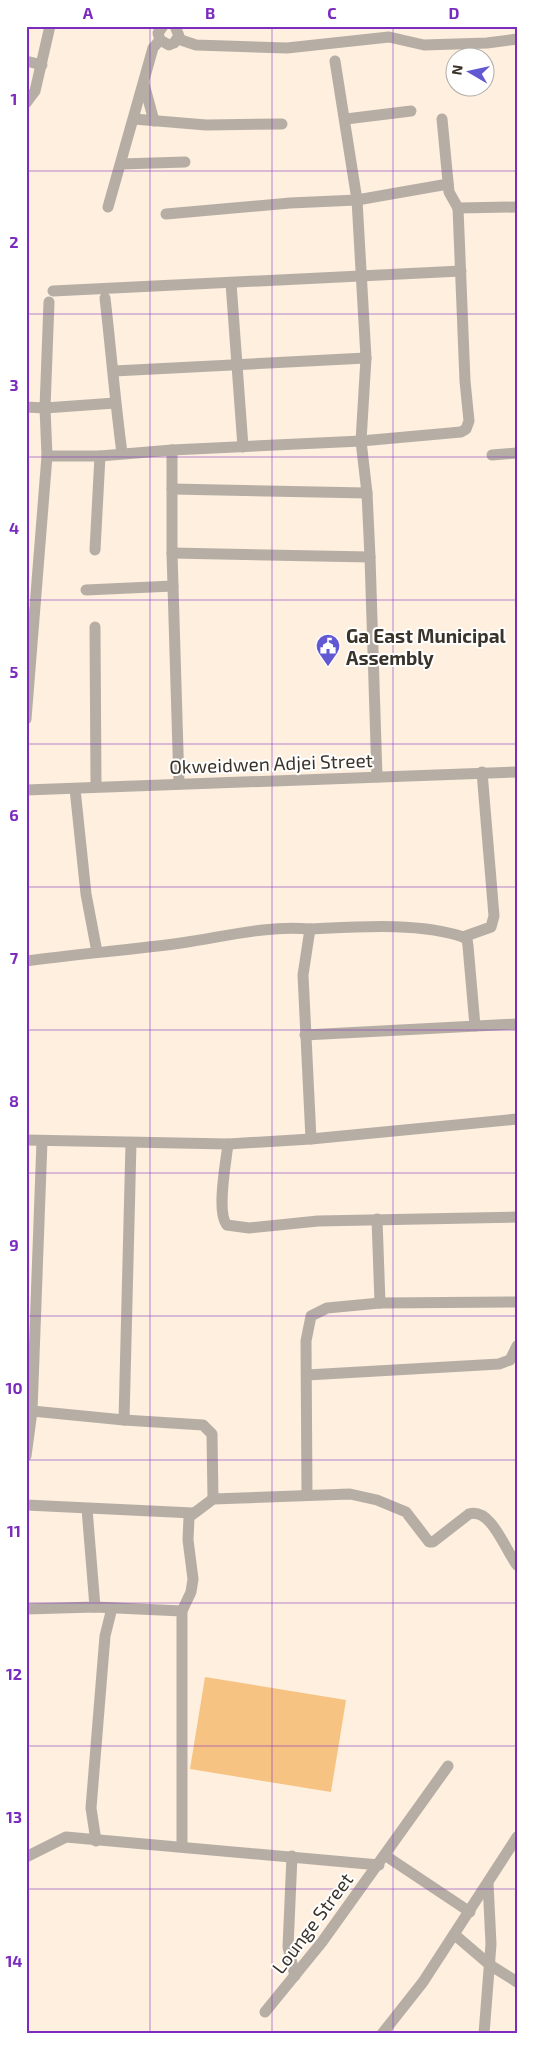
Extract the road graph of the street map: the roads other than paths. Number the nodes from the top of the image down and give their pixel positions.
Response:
1 (50, 26) edge
2 (163, 26) edge
3 (175, 26) edge
4 (178, 39) junction
5 (517, 39) edge
6 (160, 40) junction
7 (335, 60) dead end
8 (26, 61) edge
9 (42, 65) junction
10 (144, 82) junction
11 (26, 103) edge
12 (411, 111) dead end
13 (134, 119) junction
14 (346, 119) junction
15 (442, 119) dead end
16 (154, 121) junction
17 (282, 124) dead end
18 (185, 162) dead end
19 (121, 164) junction
20 (448, 184) junction
21 (357, 200) junction
22 (108, 206) dead end
23 (517, 207) edge
24 (458, 208) junction
25 (166, 214) dead end
26 (461, 271) junction
27 (362, 277) junction
28 (231, 283) junction
29 (106, 298) dead end
30 (366, 358) junction
31 (238, 364) junction
32 (114, 371) junction
33 (115, 403) junction
34 (26, 407) edge
35 (45, 408) junction
36 (361, 441) junction
37 (243, 447) junction
38 (172, 450) junction
39 (122, 453) junction
40 (517, 453) edge
41 (492, 455) dead end
42 (47, 456) junction
43 (100, 456) junction
44 (172, 489) junction
45 (367, 494) junction
46 (95, 550) dead end
47 (172, 553) junction
48 (370, 557) junction
49 (173, 586) junction
50 (86, 590) dead end
51 (95, 627) dead end
52 (26, 719) edge
53 (482, 772) junction
54 (517, 772) edge
55 (377, 777) junction
56 (179, 784) junction
57 (96, 786) junction
58 (75, 789) junction
59 (26, 790) edge
60 (310, 929) junction
61 (463, 937) junction
62 (97, 952) junction
63 (26, 961) edge
64 (517, 1024) edge
65 (475, 1026) junction
66 (305, 1035) junction
67 (517, 1119) edge
68 (310, 1139) junction
69 (26, 1140) edge
70 (42, 1141) junction
71 (131, 1142) junction
72 (228, 1144) junction
73 (517, 1216) edge
74 (377, 1219) junction
75 (517, 1302) edge
76 (380, 1303) junction
77 (517, 1346) edge
78 (307, 1375) junction
79 (32, 1410) junction
80 (124, 1420) junction
81 (26, 1456) edge
82 (307, 1495) junction
83 (213, 1499) junction
84 (26, 1505) edge
85 (87, 1509) junction
86 (193, 1513) junction
87 (517, 1565) edge
88 (95, 1607) junction
89 (112, 1608) junction
90 (26, 1609) edge
91 (182, 1611) junction
92 (448, 1766) dead end
93 (517, 1837) edge
94 (96, 1841) junction
95 (182, 1846) junction
96 (292, 1856) junction
97 (26, 1857) edge
98 (382, 1860) junction
99 (488, 1883) junction
100 (470, 1912) junction
101 (455, 1935) junction
102 (490, 1965) junction
103 (296, 1976) junction
104 (517, 1982) edge
105 (265, 2012) dead end
106 (382, 2034) edge
107 (484, 2034) edge

1 - 9 street
2 - 6 street
3 - 4 street
4 - 5 street
4 - 6 street
6 - 10 street
7 - 14 street
8 - 9 street
9 - 11 street
10 - 13 street
10 - 16 street
12 - 14 street
13 - 16 street
13 - 19 street
14 - 21 street
15 - 20 street
16 - 17 street
18 - 19 street
19 - 22 street
20 - 21 street
20 - 24 street
21 - 25 street
21 - 27 street
23 - 24 street
24 - 26 street
26 - 27 street
26 - 36 street
27 - 28 street
27 - 30 street
28 - 31 street
28 - 35 street
29 - 32 street
30 - 31 street
30 - 36 street
31 - 32 street
31 - 37 street
32 - 33 street
33 - 35 street
33 - 39 street
34 - 35 street
35 - 42 street
36 - 37 street
36 - 45 street
37 - 38 street
38 - 39 street
38 - 44 street
39 - 43 street
40 - 41 street
42 - 43 street
42 - 52 street
43 - 46 street
44 - 45 street
44 - 47 street
45 - 48 street
47 - 48 street
47 - 49 street
48 - 55 street
49 - 50 street
49 - 56 street
51 - 57 street
53 - 54 street, Okweidwen Adjei Street
53 - 55 street, Okweidwen Adjei Street
53 - 61 street
55 - 56 street, Okweidwen Adjei Street
56 - 57 street, Okweidwen Adjei Street
57 - 58 street, Okweidwen Adjei Street
58 - 59 street, Okweidwen Adjei Street
58 - 62 street
60 - 61 street
60 - 62 street
60 - 66 street
61 - 65 street
62 - 63 street
64 - 65 street
65 - 66 street
66 - 68 street
67 - 68 street
68 - 72 street
69 - 70 street
70 - 71 street
70 - 79 street
71 - 72 street
71 - 80 street
72 - 74 street
73 - 74 street
74 - 76 street
75 - 76 street
76 - 78 street
77 - 78 street
78 - 82 street
79 - 80 street
79 - 81 street
80 - 83 street
82 - 83 street
82 - 87 street
83 - 86 street
84 - 85 street
85 - 86 street
85 - 88 street
86 - 91 street
88 - 89 street
88 - 90 street
89 - 91 street
89 - 94 street
91 - 95 street
92 - 98 street, Lounge Street
93 - 99 street
94 - 95 street
94 - 97 street
95 - 96 street
96 - 98 street
96 - 103 street
98 - 100 street
98 - 103 street, Lounge Street
99 - 100 street
99 - 102 street
100 - 101 street
101 - 102 street
101 - 106 street
102 - 104 street
102 - 107 street
103 - 105 street, Lounge Street

